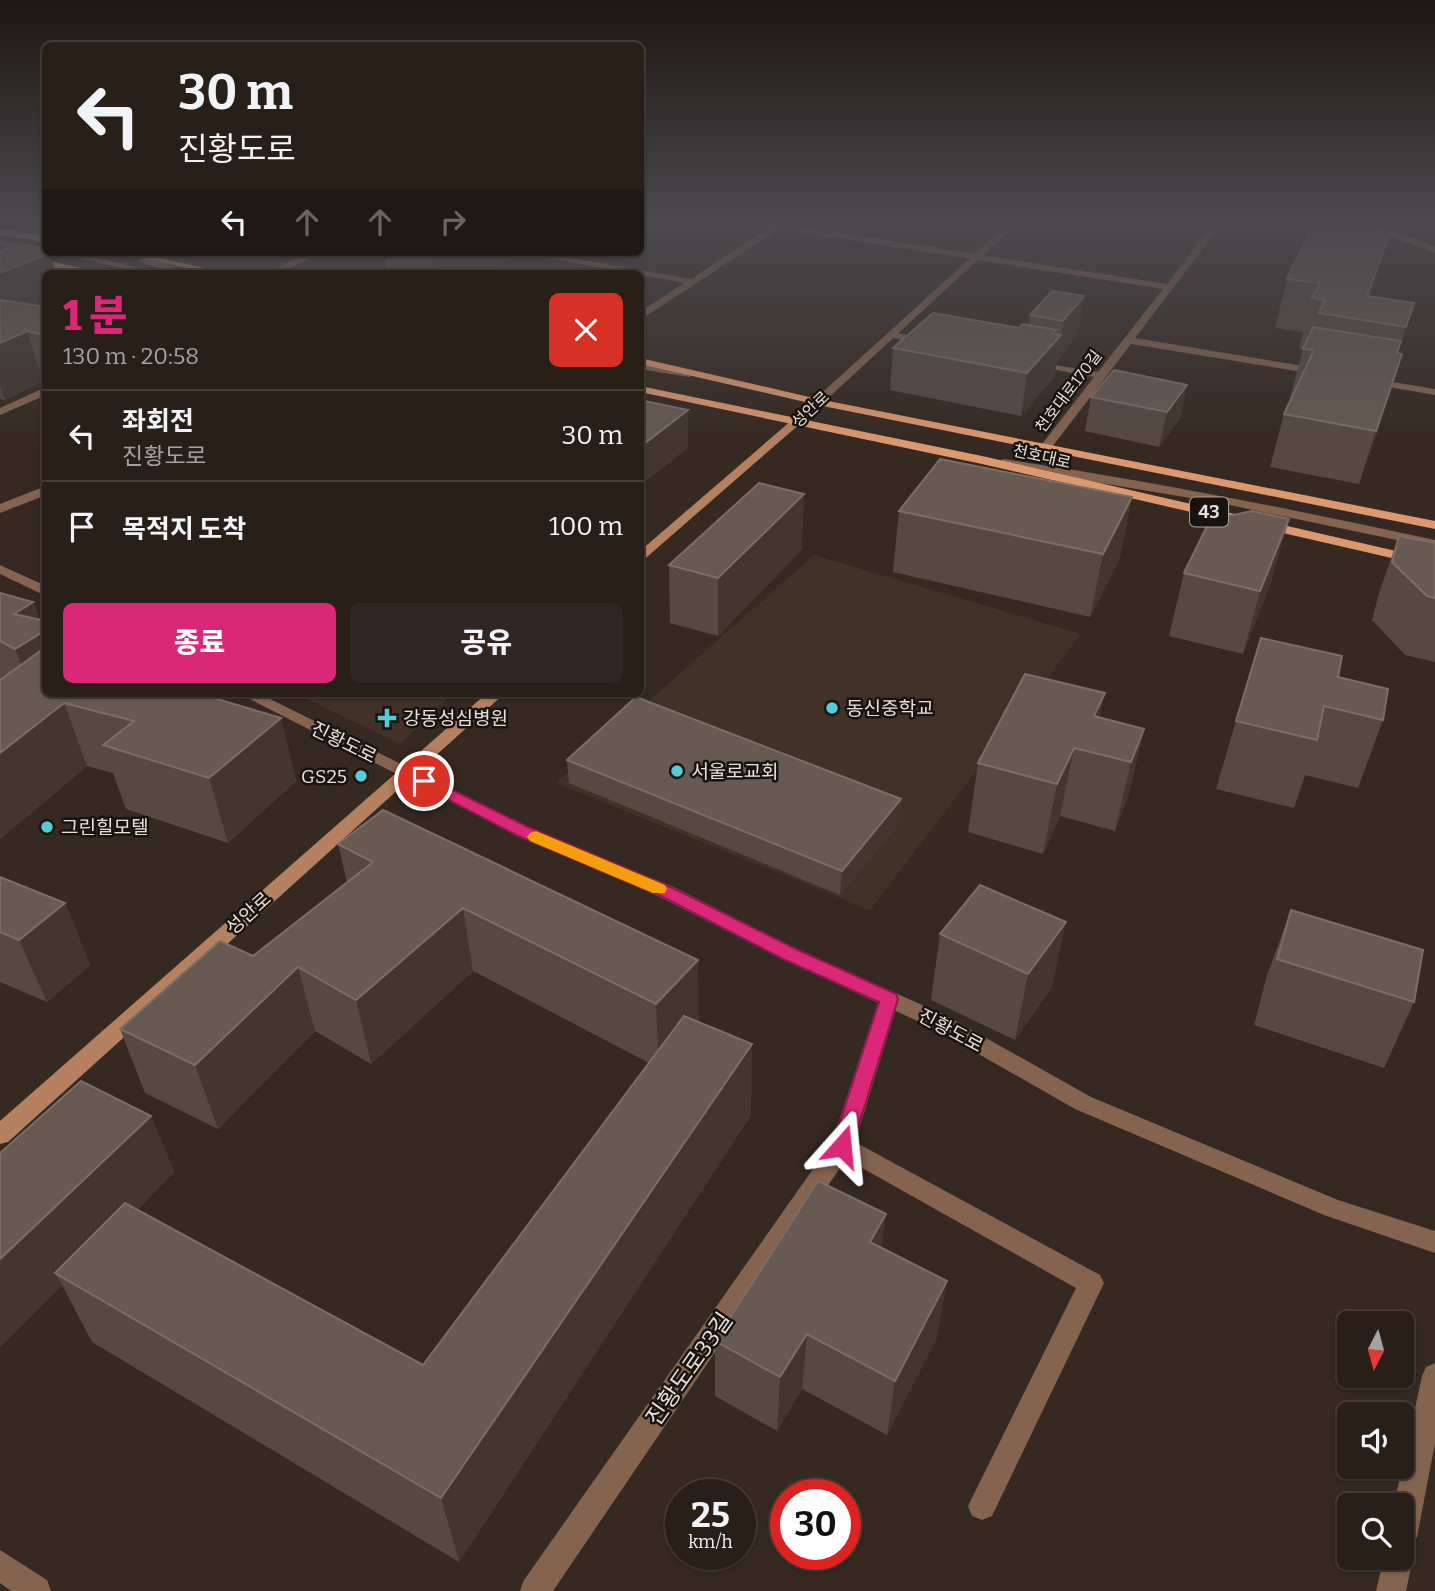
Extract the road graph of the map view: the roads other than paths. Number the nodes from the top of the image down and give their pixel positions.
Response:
1 (674, 295) edge
2 (936, 295) edge
3 (1162, 295) edge
4 (644, 314) edge
5 (892, 335) junction
6 (1127, 340) junction
7 (944, 345) edge
8 (1022, 360) edge
9 (644, 362) edge
10 (644, 367) edge
11 (1328, 374) edge
12 (696, 375) junction
13 (1099, 375) junction
14 (1355, 378) edge
15 (644, 390) edge
16 (42, 392) edge
17 (1435, 392) edge
18 (818, 402) junction
19 (0, 412) edge
20 (796, 422) junction
21 (1045, 448) junction
22 (982, 460) junction
23 (1243, 489) junction
24 (42, 492) edge
25 (0, 509) edge
26 (1435, 525) edge
27 (1435, 534) edge
28 (1435, 544) edge
29 (644, 555) edge
30 (1435, 564) edge
31 (0, 569) edge
32 (42, 590) edge
33 (254, 697) edge
34 (492, 697) edge
35 (405, 772) junction
36 (889, 999) junction
37 (0, 1135) edge
38 (842, 1146) junction
39 (1435, 1242) edge
40 (1435, 1376) edge
41 (1411, 1493) edge
42 (982, 1506) dead end
43 (0, 1564) edge
44 (1395, 1570) edge
45 (36, 1591) edge
46 (535, 1591) edge
47 (1391, 1591) edge

1 - 4 street
2 - 5 street, 성안로
3 - 6 street, 천호대로170길
5 - 7 street
5 - 18 street, 성안로
6 - 11 street
6 - 13 street, 천호대로170길
8 - 13 street
9 - 12 main road, 천호대로 / 43
10 - 12 street
12 - 18 main road, 천호대로 / 43
13 - 21 street, 천호대로170길
14 - 17 street
15 - 20 main road, 천호대로 / 43
16 - 19 street
18 - 20 street, 성안로
18 - 21 main road, 천호대로 / 43
20 - 22 main road, 천호대로 / 43
20 - 29 main road, 성안로
21 - 23 main road, 천호대로 / 43
22 - 28 street
22 - 30 main road, 천호대로 / 43
23 - 26 main road, 천호대로
23 - 27 street
24 - 25 street
31 - 32 street
33 - 35 street, 진황도로
34 - 35 main road, 성안로
35 - 36 street, 진황도로
35 - 37 main road, 성안로
36 - 38 street, 진황도로33길
36 - 39 street, 진황도로
38 - 42 street
38 - 46 street, 진황도로33길
40 - 41 street
43 - 45 street
44 - 47 street

